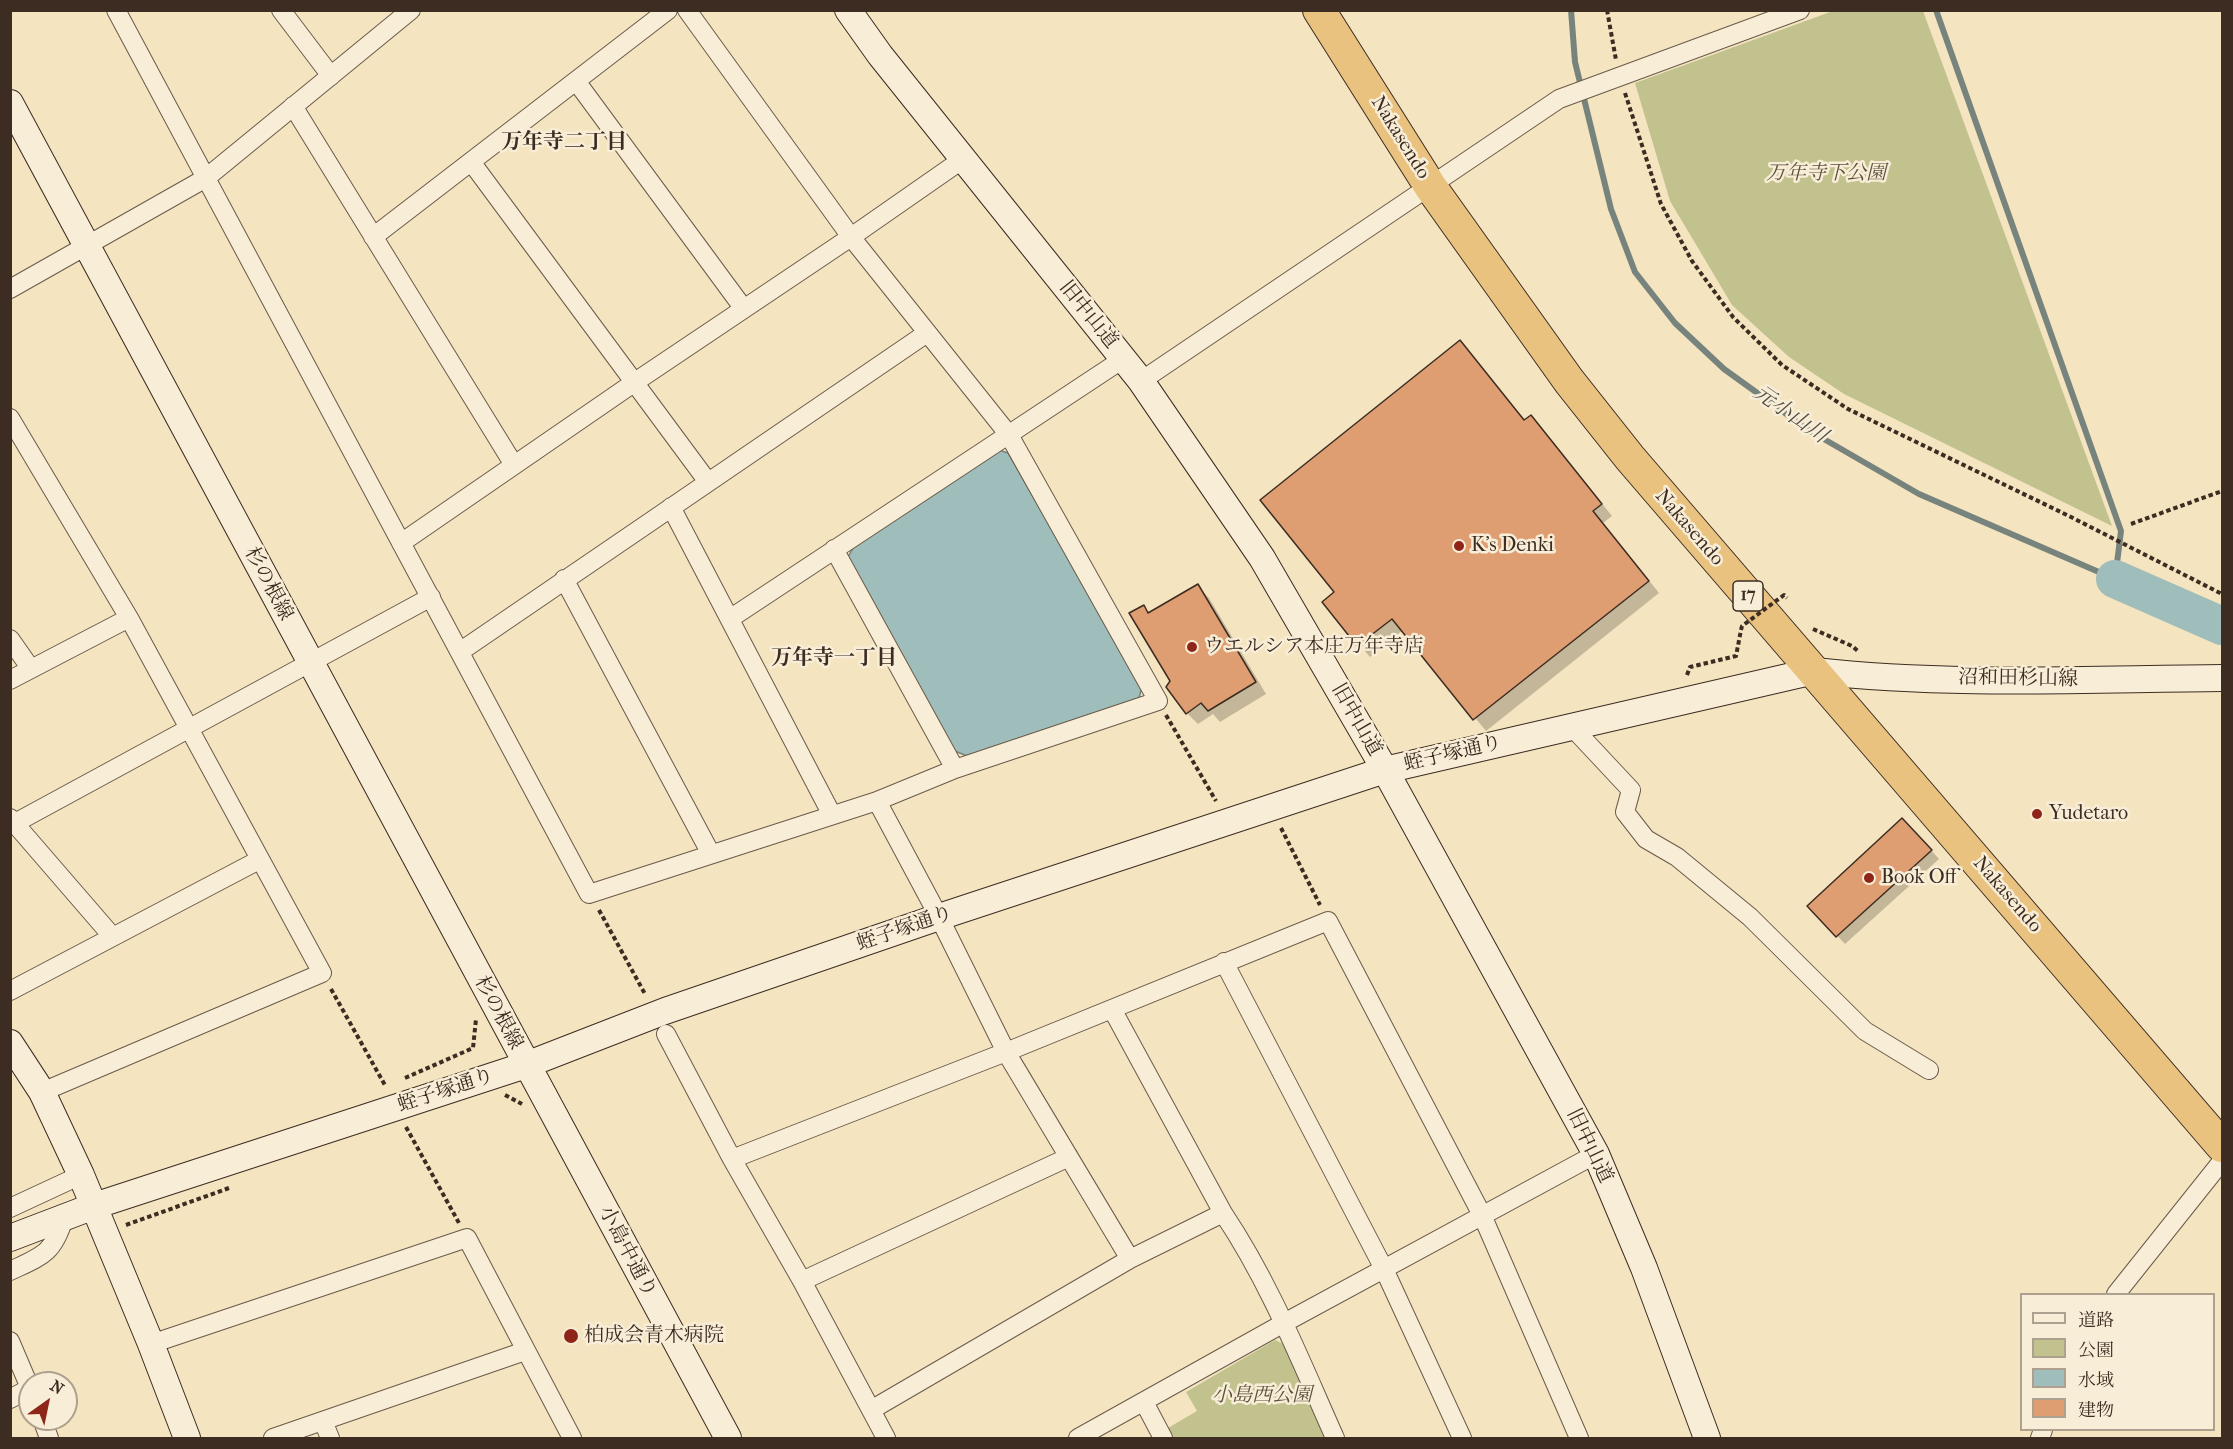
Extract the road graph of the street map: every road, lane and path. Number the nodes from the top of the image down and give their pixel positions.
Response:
1 (116, 10) edge
2 (280, 10) edge
3 (411, 10) edge
4 (668, 10) edge
5 (687, 10) edge
6 (848, 10) edge
7 (1319, 10) edge
8 (1607, 10) edge
9 (1800, 10) edge
10 (331, 76) junction
11 (1615, 77) junction
12 (576, 81) junction
13 (10, 103) edge
14 (293, 106) junction
15 (963, 159) junction
16 (472, 163) junction
17 (206, 178) junction
18 (1430, 186) junction
19 (374, 237) junction
20 (851, 237) junction
21 (88, 245) junction
22 (10, 289) edge
23 (744, 309) junction
24 (927, 333) junction
25 (1123, 359) junction
26 (1141, 381) junction
27 (635, 382) junction
28 (10, 418) edge
29 (1009, 435) junction
30 (514, 465) junction
31 (708, 482) junction
32 (2223, 491) edge
33 (671, 507) junction
34 (2131, 524) dead end
35 (401, 543) junction
36 (834, 549) junction
37 (564, 579) junction
38 (2223, 594) edge
39 (431, 597) junction
40 (1794, 606) dead end
41 (129, 618) junction
42 (731, 618) junction
43 (1806, 621) dead end
44 (10, 639) edge
45 (1852, 646) dead end
46 (461, 651) junction
47 (310, 663) junction
48 (31, 669) junction
49 (1814, 671) junction
50 (1687, 675) dead end
51 (2223, 678) edge
52 (10, 680) edge
53 (1158, 701) junction
54 (190, 727) junction
55 (1572, 727) junction
56 (955, 769) junction
57 (1385, 770) junction
58 (877, 801) junction
59 (1216, 801) dead end
60 (832, 815) junction
61 (13, 821) edge
62 (1280, 825) dead end
63 (711, 854) junction
64 (259, 860) junction
65 (590, 894) junction
66 (939, 917) junction
67 (1329, 921) junction
68 (112, 936) junction
69 (1224, 962) junction
70 (322, 973) junction
71 (10, 991) edge
72 (645, 994) dead end
73 (1112, 1009) junction
74 (666, 1034) dead end
75 (10, 1043) edge
76 (1006, 1052) junction
77 (526, 1065) junction
78 (1929, 1070) dead end
79 (386, 1087) dead end
80 (42, 1092) junction
81 (406, 1126) dead end
82 (2223, 1146) edge
83 (1596, 1155) junction
84 (1069, 1157) junction
85 (732, 1159) junction
86 (2223, 1161) edge
87 (81, 1175) junction
88 (94, 1206) junction
89 (10, 1208) edge
90 (1223, 1213) junction
91 (1482, 1215) junction
92 (56, 1222) junction
93 (10, 1238) edge
94 (467, 1238) junction
95 (1130, 1259) junction
96 (1384, 1269) junction
97 (10, 1270) edge
98 (801, 1281) junction
99 (2117, 1293) edge
100 (1284, 1323) junction
101 (10, 1341) edge
102 (151, 1344) junction
103 (525, 1352) junction
104 (23, 1371) edge
105 (1144, 1402) junction
106 (871, 1410) junction
107 (323, 1421) junction
108 (565, 1436) edge
109 (187, 1438) edge
110 (273, 1438) edge
111 (330, 1438) edge
112 (728, 1438) edge
113 (886, 1438) edge
114 (1078, 1438) edge
115 (1163, 1438) edge
116 (1335, 1438) edge
117 (1462, 1438) edge
118 (1579, 1438) edge
119 (1707, 1438) edge

1 - 17 street
2 - 10 street
3 - 10 street
4 - 12 street
5 - 20 street
6 - 15 street, 旧中山道
7 - 18 highway, Nakasendo / 17
8 - 11 path
9 - 11 street
10 - 14 street
11 - 18 street
11 - 38 path
12 - 16 street
12 - 23 street
13 - 21 street, 杉の根線
14 - 17 street
14 - 19 street
15 - 20 street
15 - 25 street, 旧中山道
16 - 19 street
16 - 27 street
17 - 21 street
17 - 35 street
18 - 26 street
18 - 49 highway, Nakasendo / 17
19 - 30 street
20 - 23 street
20 - 24 street
21 - 22 street
21 - 47 street, 杉の根線
23 - 27 street
24 - 29 street
24 - 31 street
25 - 26 street, 旧中山道
25 - 29 street
26 - 57 street, 旧中山道
27 - 30 street
27 - 31 street
28 - 41 street
29 - 36 street
29 - 53 street
30 - 35 street
31 - 33 street
32 - 34 path
33 - 37 street
33 - 42 street
35 - 39 street
36 - 42 street
36 - 56 street
37 - 46 street
37 - 63 street
39 - 46 street
39 - 47 street
40 - 50 path, bridge
41 - 48 street
41 - 54 street
42 - 60 street
43 - 45 path
44 - 48 street
46 - 65 street
47 - 54 street
47 - 77 street, 杉の根線
48 - 52 street
49 - 51 street, 沼和田杉山線
49 - 55 street, 蛭子塚通り
49 - 82 highway, Nakasendo / 17
53 - 56 street
53 - 59 path
54 - 61 street
54 - 64 street
55 - 57 street, 蛭子塚通り
55 - 78 street
56 - 58 street
57 - 66 street, 蛭子塚通り
57 - 83 street, 旧中山道
58 - 60 street
58 - 66 street
60 - 63 street
61 - 68 street
62 - 67 path
63 - 65 street
64 - 68 street
64 - 70 street
65 - 72 path
66 - 76 street
66 - 77 street, 蛭子塚通り
67 - 69 street
67 - 91 street
68 - 71 street
69 - 73 street
69 - 96 street
70 - 79 path
70 - 80 street
73 - 76 street
73 - 90 street
74 - 85 street
75 - 80 street
76 - 84 street
76 - 85 street
77 - 88 street, 蛭子塚通り
77 - 112 street, 小島中通り
80 - 87 street
81 - 94 path
83 - 91 street
83 - 119 street, 旧中山道
84 - 95 street
84 - 98 street
85 - 98 street
86 - 99 street
87 - 88 street
87 - 89 street
88 - 92 street, 蛭子塚通り
88 - 102 street
90 - 95 street
90 - 100 street
91 - 96 street
91 - 118 street
92 - 93 street, 蛭子塚通り
92 - 97 street
94 - 102 street
94 - 103 street
95 - 106 street
96 - 100 street
96 - 117 street
98 - 106 street
100 - 105 street
100 - 116 street
101 - 104 street
102 - 109 street
103 - 107 street
103 - 108 street
105 - 114 street
105 - 115 street
106 - 113 street
107 - 110 street
107 - 111 street

